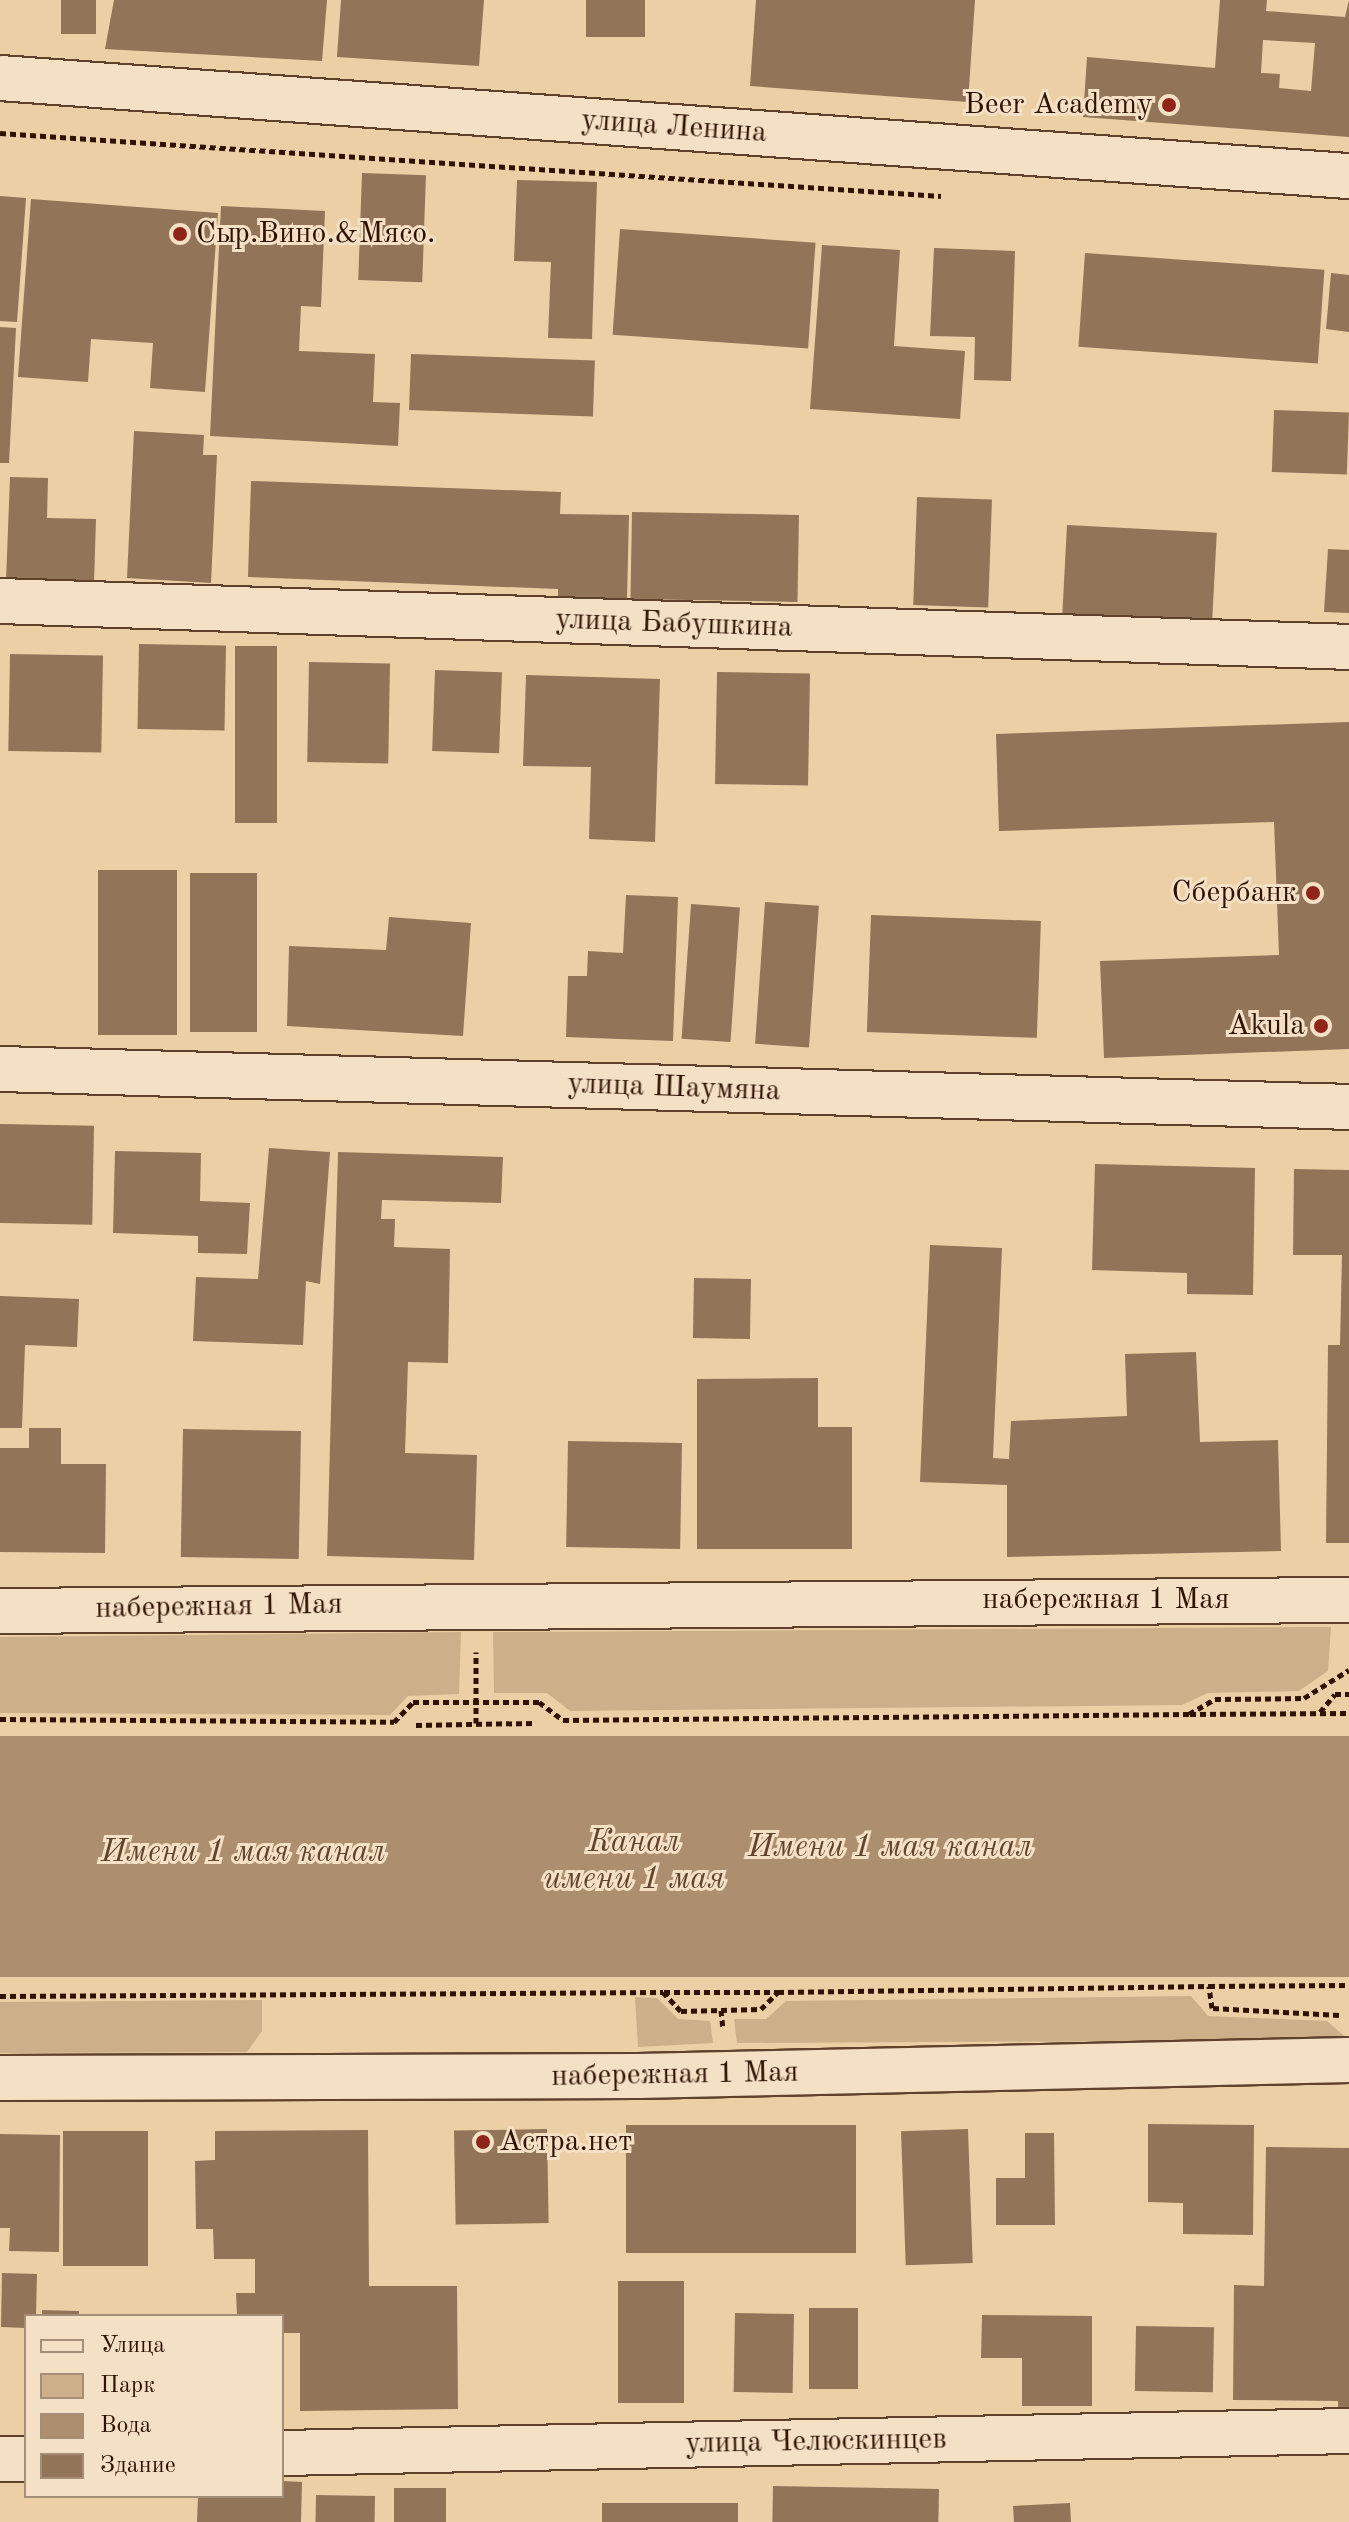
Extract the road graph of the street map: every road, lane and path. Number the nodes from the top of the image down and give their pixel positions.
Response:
1 (0, 78) edge
2 (0, 133) edge
3 (1349, 176) edge
4 (952, 196) dead end
5 (0, 601) edge
6 (1349, 647) edge
7 (0, 1069) edge
8 (1349, 1107) edge
9 (1349, 1600) edge
10 (0, 1611) edge
11 (476, 1667) dead end
12 (1349, 1670) edge
13 (1349, 1694) edge
14 (476, 1702) junction
15 (1320, 1713) junction
16 (1349, 1713) edge
17 (1189, 1714) junction
18 (0, 1719) edge
19 (476, 1723) junction
20 (533, 1723) dead end
21 (416, 1725) dead end
22 (1341, 1985) junction
23 (1349, 1985) edge
24 (1209, 1986) junction
25 (663, 1992) junction
26 (778, 1992) junction
27 (1349, 1993) edge
28 (0, 1996) edge
29 (1349, 2023) edge
30 (1349, 2060) edge
31 (0, 2078) edge
32 (1349, 2431) edge
33 (284, 2453) edge
34 (0, 2459) edge
35 (24, 2459) edge

1 - 3 main road, улица Ленина
2 - 4 path
5 - 6 main road, улица Бабушкина
7 - 8 main road, улица Шаумяна
9 - 10 main road, набережная 1 Мая
11 - 14 path
12 - 17 path
13 - 15 path
14 - 17 path
14 - 18 path
14 - 19 path
15 - 16 path
15 - 17 path
19 - 20 path
19 - 21 path
22 - 23 path
22 - 24 path
22 - 27 path
24 - 26 path
24 - 29 path
25 - 26 path
25 - 26 path
25 - 28 path
30 - 31 main road, набережная 1 Мая
32 - 33 main road, улица Челюскинцев
34 - 35 main road

